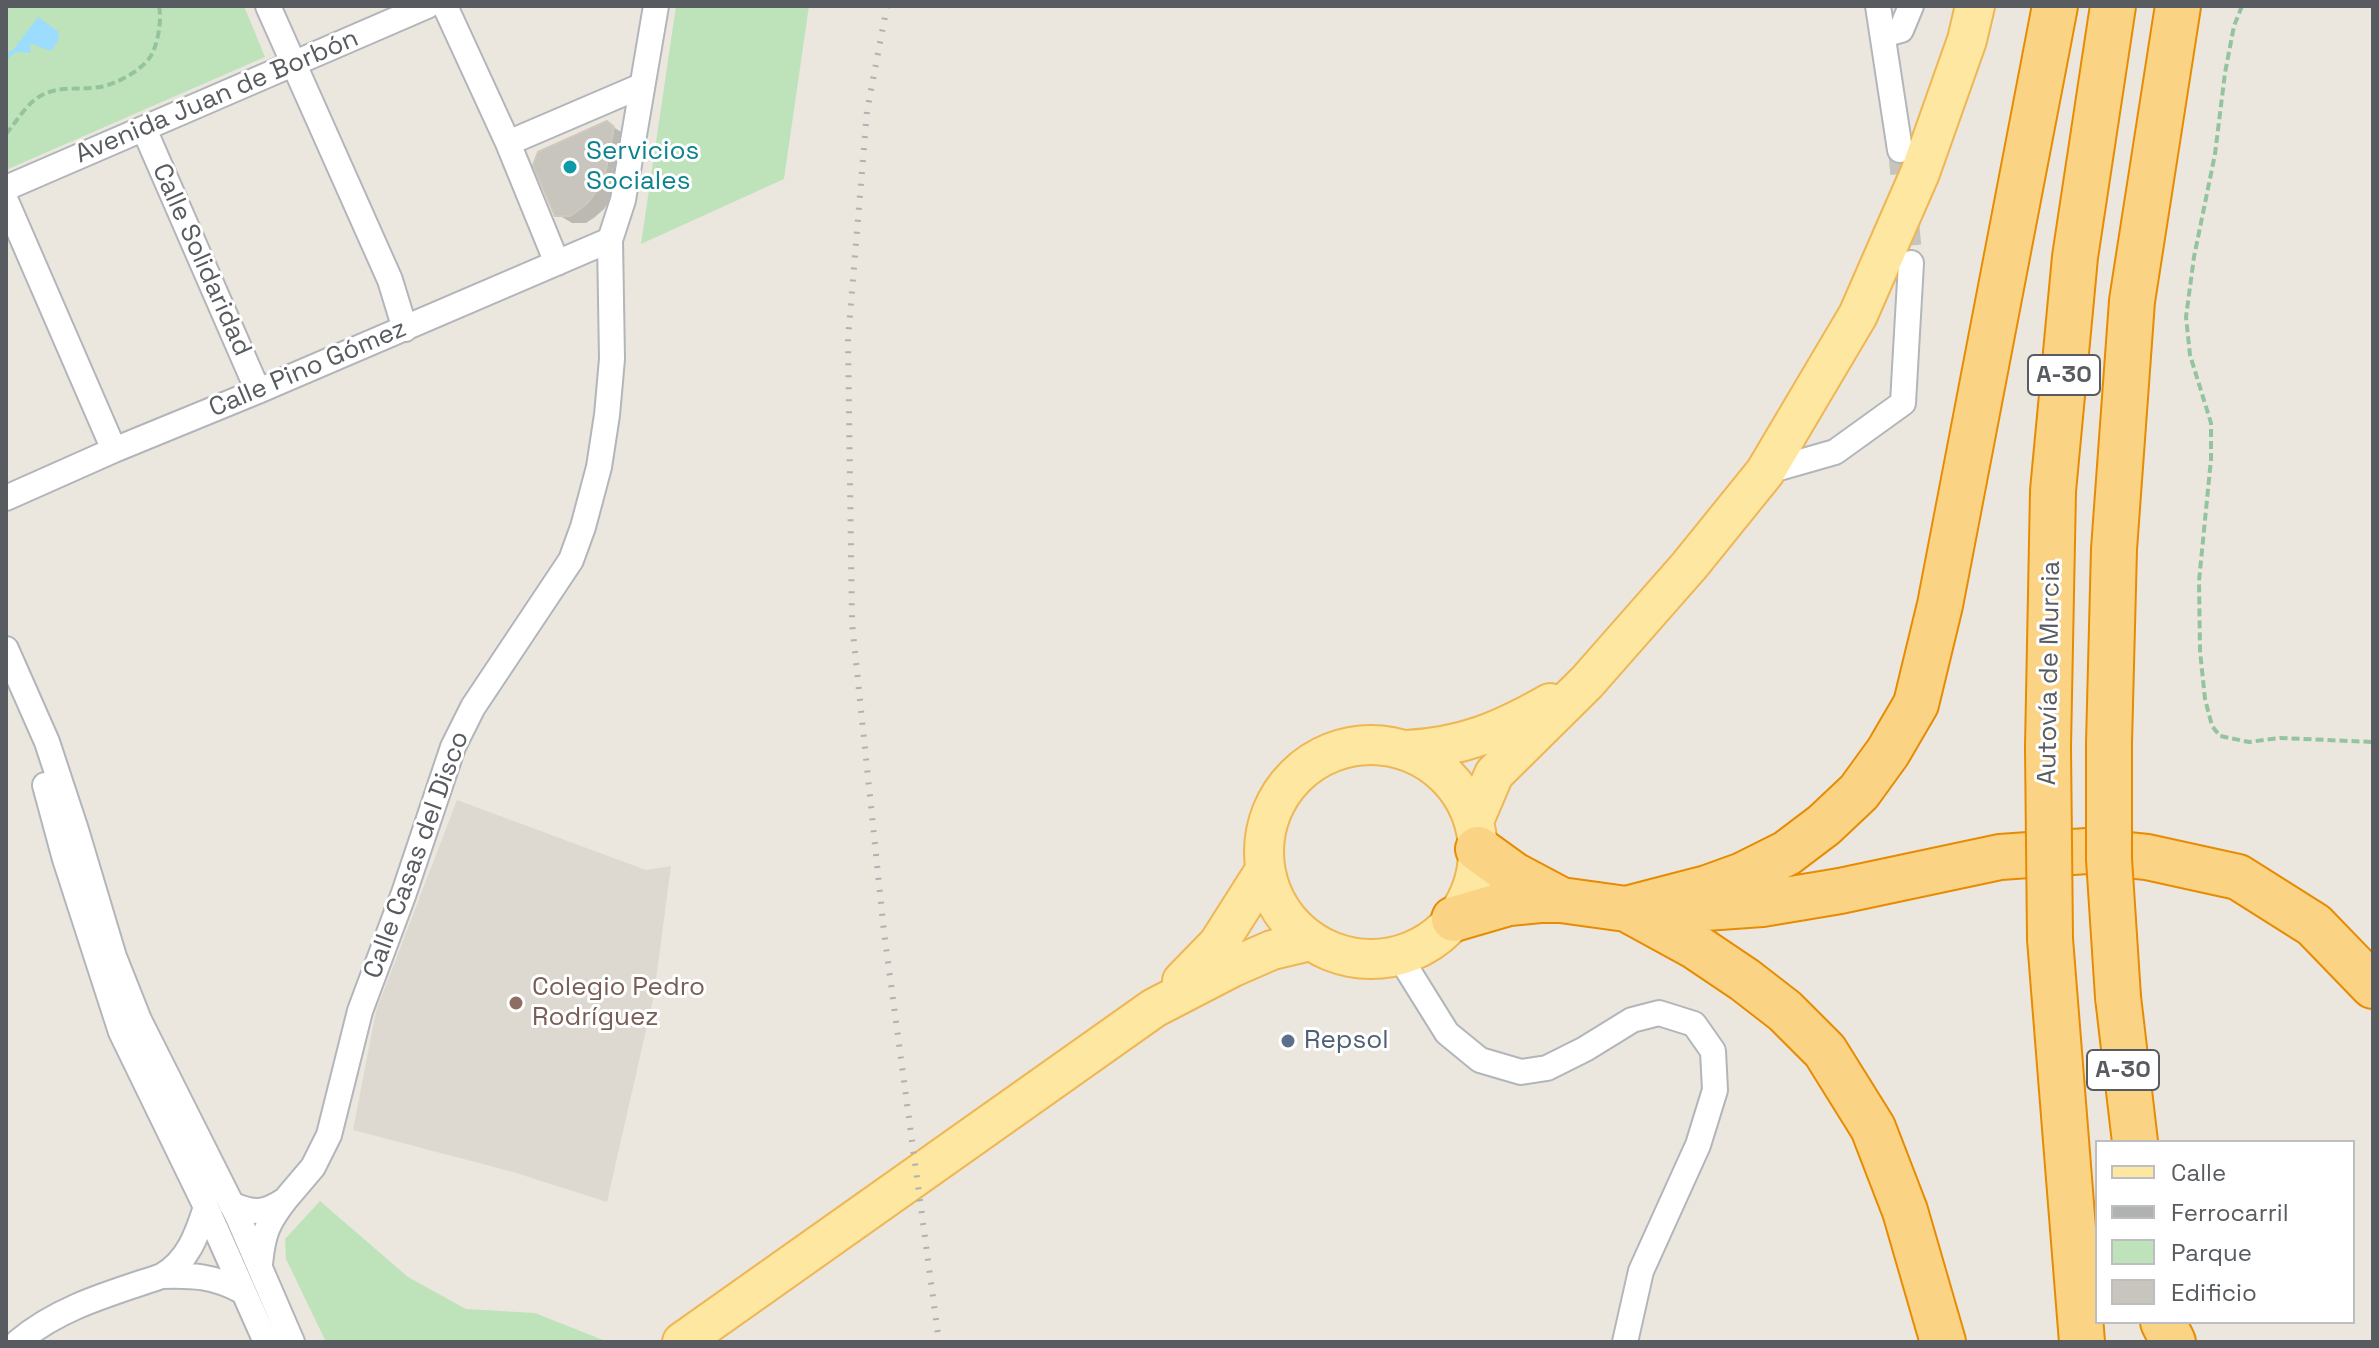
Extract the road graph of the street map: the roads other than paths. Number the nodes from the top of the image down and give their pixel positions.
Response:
1 (268, 6) edge
2 (427, 6) edge
3 (445, 6) edge
4 (656, 6) edge
5 (1878, 6) edge
6 (1911, 6) edge
7 (1975, 6) edge
8 (2055, 6) edge
9 (2113, 6) edge
10 (2178, 6) edge
11 (1883, 35) junction
12 (293, 63) junction
13 (641, 86) junction
14 (144, 129) junction
15 (508, 143) junction
16 (1900, 150) tunnel mouth
17 (6, 188) edge
18 (6, 201) edge
19 (610, 240) junction
20 (557, 263) junction
21 (1911, 263) tunnel mouth
22 (405, 329) junction
23 (258, 391) junction
24 (114, 450) junction
25 (1765, 472) junction
26 (6, 498) edge
27 (6, 649) edge
28 (6, 678) edge
29 (1587, 682) junction
30 (1406, 750) junction
31 (1476, 835) junction
32 (1265, 870) junction
33 (1561, 900) junction
34 (1626, 909) junction
35 (1454, 919) junction
36 (1310, 941) junction
37 (1399, 956) junction
38 (2373, 986) edge
39 (2118, 997) junction
40 (1154, 1008) junction
41 (2128, 1140) edge
42 (2135, 1140) edge
43 (285, 1200) junction
44 (231, 1204) junction
45 (206, 1207) junction
46 (260, 1266) junction
47 (162, 1276) junction
48 (242, 1291) junction
49 (2164, 1324) edge
50 (18, 1342) edge
51 (266, 1342) edge
52 (292, 1342) edge
53 (682, 1342) edge
54 (1625, 1342) edge
55 (1943, 1342) edge
56 (2082, 1342) edge
57 (2173, 1342) edge

1 - 12 street
2 - 12 street, Avenida Juan de Borbón
3 - 15 street
4 - 13 street, Calle Casas del Disco
5 - 11 street
6 - 11 street
7 - 25 main road
8 - 34 highway
9 - 56 highway, Autovía de Murcia / A-30, bridge
10 - 39 highway, A-30, bridge
11 - 16 street
12 - 14 street, Avenida Juan de Borbón
12 - 22 street
13 - 15 street
13 - 19 street, Calle Casas del Disco
14 - 17 street, Avenida Juan de Borbón
14 - 23 street, Calle Solidaridad
15 - 20 street
18 - 24 street
19 - 20 street, Calle Pino Gómez
19 - 43 street, Calle Casas del Disco
20 - 22 street, Calle Pino Gómez
21 - 25 street
22 - 23 street, Calle Pino Gómez
23 - 24 street, Calle Pino Gómez
24 - 26 street, Calle Pino Gómez
25 - 29 main road
27 - 44 street
28 - 45 street
29 - 30 main road
29 - 31 main road
30 - 31 main road
30 - 32 main road
31 - 33 highway
31 - 35 main road
32 - 36 main road
32 - 40 main road
33 - 34 highway
33 - 35 highway
34 - 38 highway
34 - 55 highway
35 - 37 main road
36 - 37 main road
36 - 40 main road
37 - 54 street
39 - 41 highway, A-30
39 - 42 highway
40 - 53 main road
43 - 44 street
43 - 46 street, Calle Casas del Disco
44 - 46 street
45 - 47 street
45 - 48 street
46 - 52 street
47 - 48 street
47 - 50 street
48 - 51 street
49 - 57 highway

